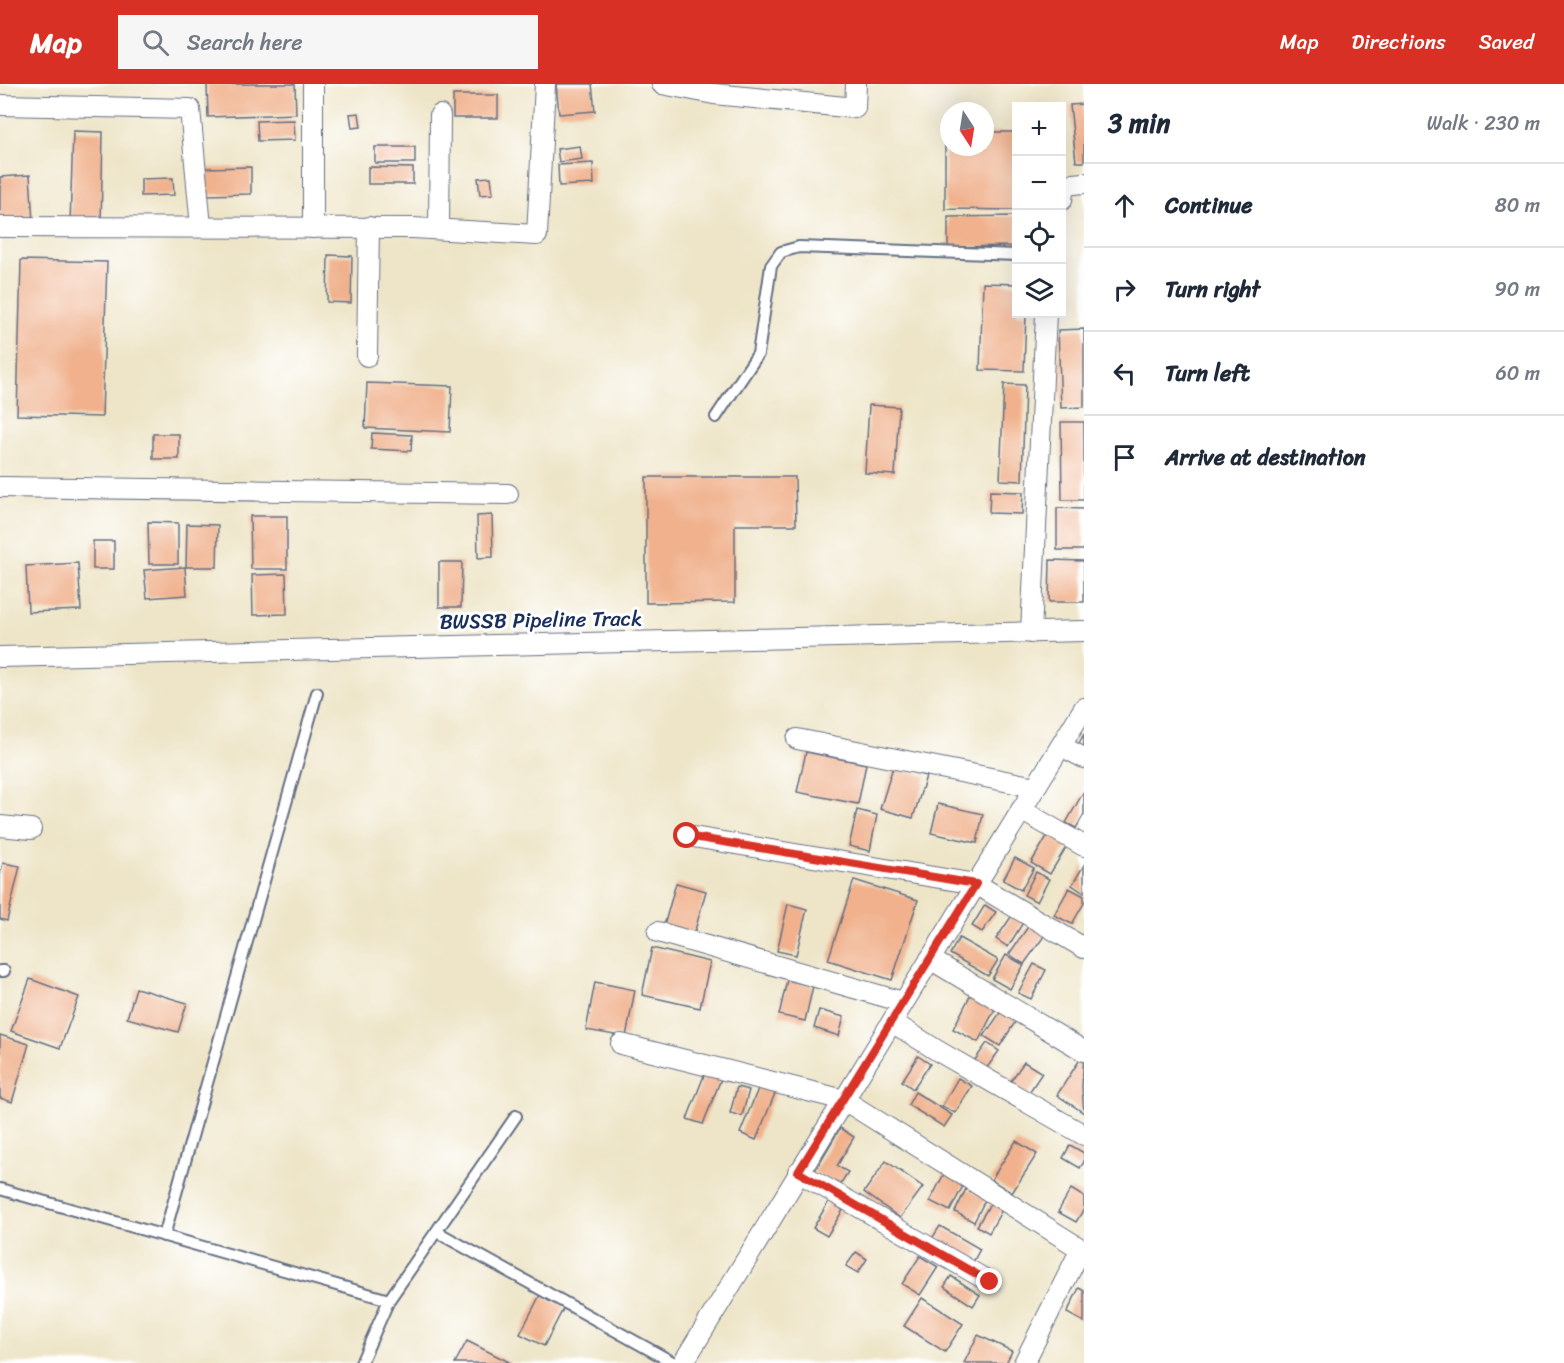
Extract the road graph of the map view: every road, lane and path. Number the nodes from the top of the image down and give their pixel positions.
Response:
1 (313, 84) edge
2 (545, 84) edge
3 (662, 84) edge
4 (856, 84) edge
5 (0, 105) edge
6 (440, 115) dead end
7 (1084, 183) edge
8 (1066, 185) edge
9 (0, 227) edge
10 (201, 227) junction
11 (369, 227) junction
12 (313, 228) junction
13 (439, 229) junction
14 (1012, 255) edge
15 (1046, 318) edge
16 (367, 356) dead end
17 (716, 417) dead end
18 (0, 487) edge
19 (508, 494) dead end
20 (1084, 631) edge
21 (1031, 633) junction
22 (0, 657) edge
23 (317, 693) dead end
24 (1084, 708) edge
25 (797, 739) dead end
26 (1061, 746) junction
27 (1084, 758) edge
28 (1035, 787) junction
29 (1021, 810) junction
30 (0, 826) edge
31 (31, 829) dead end
32 (687, 836) dead end
33 (1084, 846) edge
34 (976, 884) junction
35 (658, 932) dead end
36 (1084, 948) edge
37 (930, 959) junction
38 (903, 1002) junction
39 (892, 1022) junction
40 (621, 1044) dead end
41 (1084, 1051) edge
42 (843, 1100) junction
43 (516, 1116) dead end
44 (1084, 1134) edge
45 (798, 1172) junction
46 (0, 1190) edge
47 (437, 1232) junction
48 (164, 1236) junction
49 (990, 1282) dead end
50 (389, 1300) junction
51 (361, 1363) edge
52 (674, 1363) edge
53 (683, 1363) edge
54 (1024, 1363) edge

1 - 12 street
2 - 13 street
3 - 4 street
5 - 10 street
6 - 13 street
7 - 8 street
9 - 10 street
10 - 12 street
11 - 12 street
11 - 13 street
11 - 16 street
14 - 17 lane
15 - 21 street
18 - 19 street
20 - 21 street, BWSSB Pipeline Track
21 - 22 street, BWSSB Pipeline Track
23 - 48 lane
24 - 26 street
25 - 28 street
26 - 27 street
26 - 28 street
28 - 29 street
29 - 33 street
29 - 34 street
30 - 31 street
32 - 34 street
34 - 36 street
34 - 37 street
35 - 38 street
37 - 38 street
37 - 41 street
38 - 39 street
39 - 42 street
39 - 44 street
40 - 42 street
42 - 45 street
42 - 54 street
43 - 47 lane
45 - 49 street
45 - 53 street
46 - 48 lane
47 - 50 lane
47 - 52 lane
48 - 50 lane
50 - 51 lane

